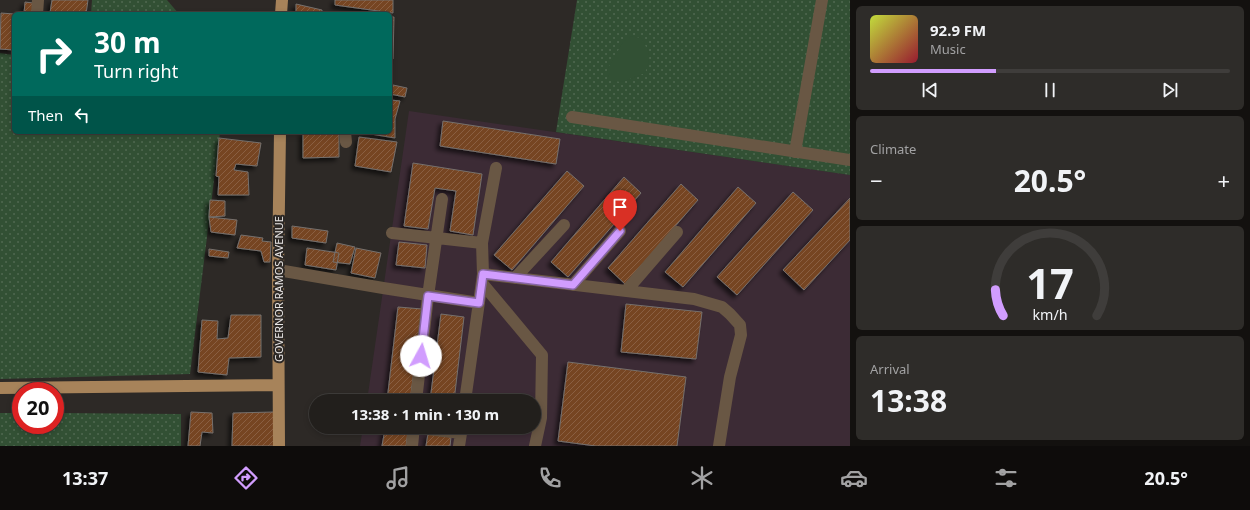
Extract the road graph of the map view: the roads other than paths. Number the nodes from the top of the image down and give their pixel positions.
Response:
1 (38, 0) edge
2 (282, 0) edge
3 (822, 0) edge
4 (37, 12) edge
5 (281, 12) edge
6 (572, 117) dead end
7 (280, 134) edge
8 (796, 152) junction
9 (850, 160) edge
10 (496, 168) dead end
11 (442, 199) dead end
12 (564, 224) dead end
13 (620, 231) dead end
14 (677, 232) dead end
15 (392, 233) dead end
16 (436, 238) junction
17 (482, 243) junction
18 (278, 270) junction
19 (482, 278) junction
20 (515, 278) junction
21 (573, 285) junction
22 (626, 291) junction
23 (428, 296) junction
24 (479, 303) junction
25 (278, 385) junction
26 (0, 388) edge
27 (417, 394) edge
28 (466, 394) edge
29 (413, 434) edge
30 (460, 434) edge
31 (279, 446) edge
32 (412, 446) edge
33 (459, 446) edge
34 (535, 446) edge
35 (719, 446) edge

1 - 4 street
2 - 5 main road
3 - 8 street
6 - 8 street
7 - 18 main road, GOVERNOR RAMOS AVENUE
8 - 9 street
10 - 17 street
11 - 16 street
12 - 20 street
13 - 21 street
14 - 22 street
15 - 16 street
16 - 17 street
16 - 23 street
17 - 19 street
18 - 23 street
18 - 25 main road, GOVERNOR RAMOS AVENUE
19 - 20 street
19 - 24 street
19 - 34 street
20 - 21 street
21 - 22 street
22 - 35 street
23 - 24 street
23 - 27 street
24 - 28 street
25 - 26 main road
25 - 31 main road, GOVERNOR RAMOS AVENUE
29 - 32 street
30 - 33 street

